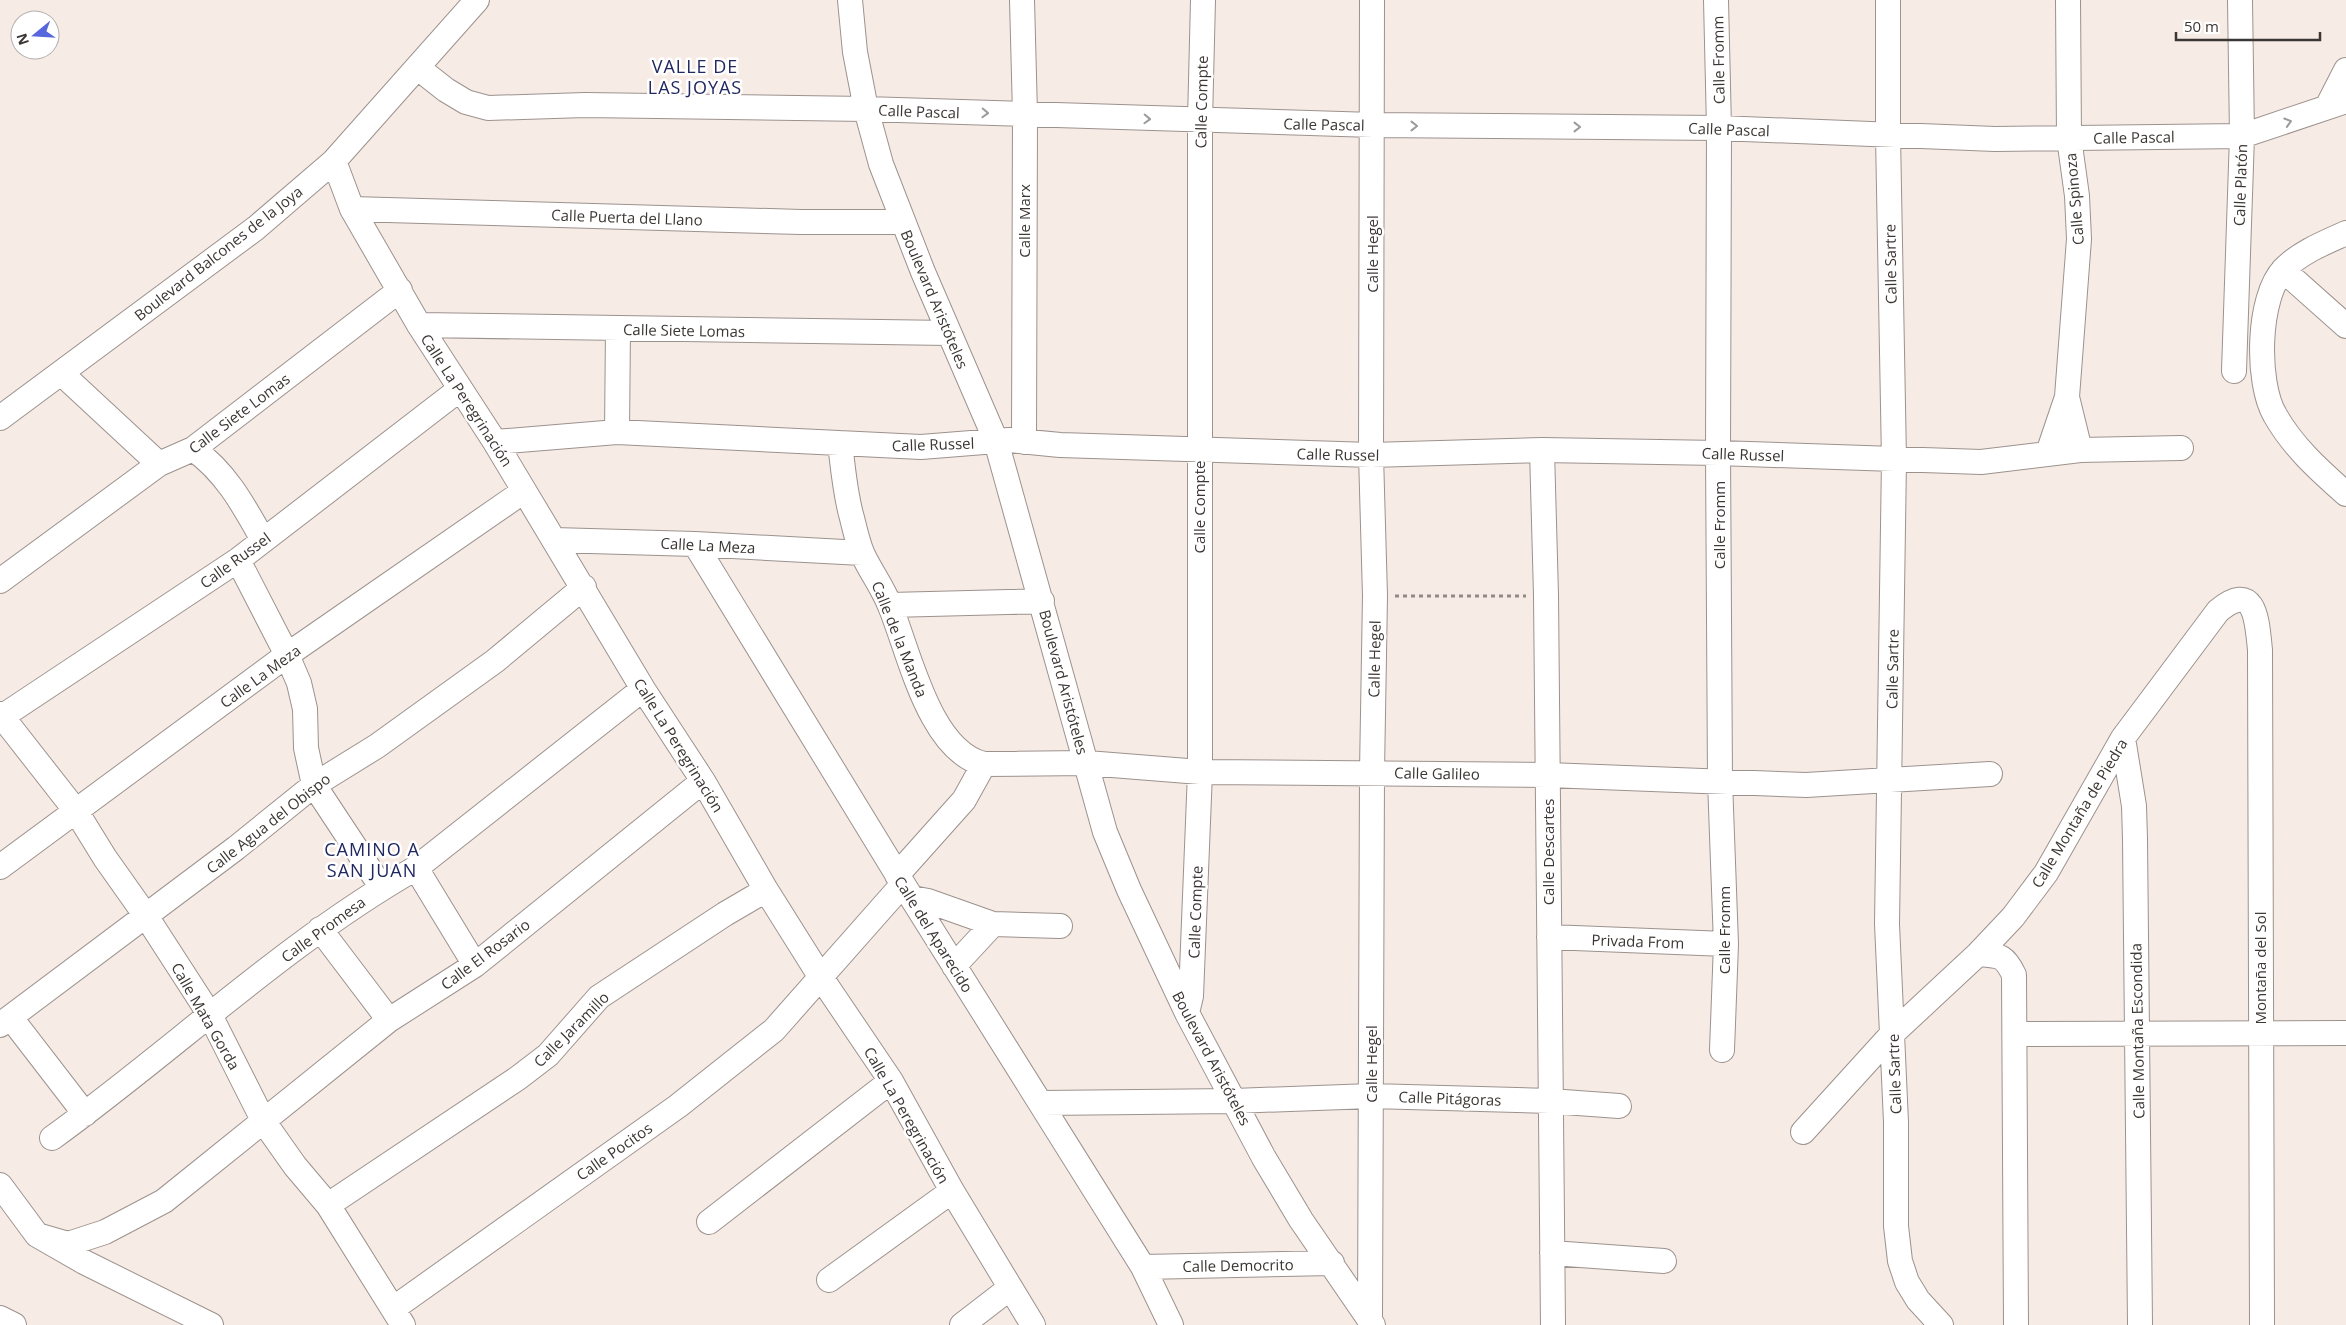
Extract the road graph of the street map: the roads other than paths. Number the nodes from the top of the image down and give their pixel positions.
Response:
1 (477, 0) edge
2 (850, 0) edge
3 (1022, 0) edge
4 (1203, 0) edge
5 (1372, 0) edge
6 (1716, 0) edge
7 (1888, 0) edge
8 (2068, 0) edge
9 (2240, 0) edge
10 (418, 68) junction
11 (2346, 70) edge
12 (2337, 104) edge
13 (866, 109) junction
14 (1025, 114) junction
15 (1200, 121) junction
16 (1373, 125) junction
17 (1719, 128) junction
18 (1888, 135) junction
19 (2242, 136) junction
20 (2069, 138) junction
21 (334, 161) junction
22 (352, 209) junction
23 (903, 222) junction
24 (2346, 233) edge
25 (2283, 270) junction
26 (400, 290) junction
27 (419, 326) junction
28 (2346, 326) edge
29 (618, 329) junction
30 (949, 333) junction
31 (2234, 371) dead end
32 (61, 373) junction
33 (460, 389) junction
34 (2067, 397) junction
35 (0, 418) edge
36 (617, 432) junction
37 (996, 441) junction
38 (495, 442) junction
39 (1024, 442) junction
40 (840, 443) junction
41 (2181, 448) dead end
42 (193, 449) junction
43 (1198, 449) junction
44 (1542, 450) junction
45 (2080, 450) junction
46 (1718, 453) junction
47 (2048, 453) junction
48 (1371, 455) junction
49 (1894, 460) junction
50 (159, 464) junction
51 (524, 491) junction
52 (2346, 494) edge
53 (263, 540) junction
54 (554, 540) junction
55 (694, 544) junction
56 (862, 553) junction
57 (238, 560) junction
58 (0, 581) edge
59 (584, 587) junction
60 (1042, 601) junction
61 (890, 605) junction
62 (2255, 610) joint
63 (287, 655) junction
64 (644, 689) junction
65 (1, 716) edge
66 (2122, 738) junction
67 (1087, 763) junction
68 (984, 764) junction
69 (1200, 772) junction
70 (1372, 772) junction
71 (1990, 774) dead end
72 (1548, 775) junction
73 (1890, 780) junction
74 (703, 781) junction
75 (1720, 781) junction
76 (314, 784) junction
77 (76, 811) junction
78 (0, 868) edge
79 (416, 868) junction
80 (904, 886) junction
81 (382, 888) junction
82 (766, 890) junction
83 (146, 916) junction
84 (993, 924) junction
85 (1060, 926) dead end
86 (320, 928) junction
87 (1549, 937) junction
88 (1726, 944) junction
89 (1978, 954) junction
90 (476, 965) junction
91 (954, 966) junction
92 (820, 976) junction
93 (1187, 1013) junction
94 (210, 1015) junction
95 (389, 1020) junction
96 (5, 1021) edge
97 (2137, 1033) junction
98 (2346, 1033) edge
99 (1892, 1034) junction
100 (2016, 1034) junction
101 (2260, 1034) junction
102 (1722, 1050) dead end
103 (891, 1082) junction
104 (1372, 1096) junction
105 (1234, 1101) junction
106 (1550, 1101) junction
107 (1042, 1103) junction
108 (1619, 1106) dead end
109 (85, 1114) junction
110 (264, 1122) junction
111 (1802, 1132) dead end
112 (52, 1138) dead end
113 (0, 1185) edge
114 (952, 1191) junction
115 (328, 1205) junction
116 (709, 1222) dead end
117 (37, 1235) junction
118 (1552, 1253) junction
119 (1664, 1261) dead end
120 (1332, 1263) junction
121 (1143, 1267) junction
122 (829, 1280) dead end
123 (1010, 1288) junction
124 (398, 1316) edge
125 (0, 1318) edge
126 (1372, 1322) edge
127 (14, 1325) edge
128 (211, 1325) edge
129 (962, 1325) edge
130 (1033, 1325) edge
131 (1171, 1325) edge
132 (1553, 1325) edge
133 (1941, 1325) edge
134 (2016, 1325) edge
135 (2140, 1325) edge
136 (2262, 1325) edge

1 - 10 street, Boulevard Balcones de la Joya
2 - 13 street, Boulevard Aristóteles
3 - 14 street, Calle Marx
4 - 15 street, Calle Compte
5 - 16 street, Calle Hegel
6 - 17 street, Calle Fromm
7 - 18 street, Calle Sartre
8 - 20 street, Calle Spinoza
9 - 19 street, Calle Platón
10 - 13 street, Calle Pascal
10 - 21 street, Boulevard Balcones de la Joya
11 - 12 street
19 -> 12 street, Calle Pascal
13 -> 14 street, Calle Pascal
13 - 23 street, Boulevard Aristóteles
14 -> 15 street, Calle Pascal
14 - 39 street, Calle Marx
15 - 16 street, Calle Pascal
15 - 43 street, Calle Compte
16 -> 17 street, Calle Pascal
16 - 48 street, Calle Hegel
17 - 18 street, Calle Pascal
17 - 46 street, Calle Fromm
18 - 20 street, Calle Pascal
18 - 49 street, Calle Sartre
19 - 20 street, Calle Pascal
19 - 31 street, Calle Platón
20 - 34 street, Calle Spinoza
21 - 22 street, Calle La Peregrinación
21 - 32 street, Boulevard Balcones de la Joya
22 - 23 street, Calle Puerta del Llano
22 - 26 street, Calle La Peregrinación
23 - 30 street, Boulevard Aristóteles
24 - 25 street
25 - 28 street
25 - 52 street
26 - 27 street, Calle La Peregrinación
26 - 42 street, Calle Siete Lomas
27 - 29 street, Calle Siete Lomas
27 - 33 street, Calle La Peregrinación
29 - 30 street, Calle Siete Lomas
29 - 36 street
30 - 37 street, Boulevard Aristóteles
32 - 35 street, Boulevard Balcones de la Joya
32 - 50 street
33 - 38 street, Calle La Peregrinación
33 - 53 street, Calle Russel
34 - 45 street, Calle Spinoza
34 - 47 street, Calle Spinoza
36 - 38 street, Calle Russel
36 - 40 street, Calle Russel
37 - 39 street, Calle Russel
37 - 40 street, Calle Russel
37 - 60 street, Boulevard Aristóteles
38 - 51 street, Calle La Peregrinación
39 - 43 street, Calle Russel
40 - 56 street, Calle de la Manda
41 - 45 street, Calle Russel
42 - 50 street, Calle Siete Lomas
42 - 53 street
43 - 48 street, Calle Russel
43 - 69 street, Calle Compte
44 - 46 street, Calle Russel
44 - 48 street, Calle Russel
44 - 72 street, Calle Descartes
45 - 47 street, Calle Russel
46 - 49 street, Calle Russel
46 - 75 street, Calle Fromm
47 - 49 street, Calle Russel
48 - 70 street, Calle Hegel
49 - 73 street, Calle Sartre
50 - 58 street, Calle Siete Lomas
51 - 54 street, Calle La Peregrinación
51 - 63 street, Calle La Meza
53 - 57 street, Calle Russel
54 - 55 street, Calle La Meza
54 - 59 street, Calle La Peregrinación
55 - 56 street, Calle La Meza
55 - 80 street, Calle del Aparecido
56 - 61 street, Calle de la Manda
57 - 63 street
57 - 65 street, Calle Russel
59 - 64 street, Calle La Peregrinación
59 - 76 street, Calle Agua del Obispo
60 - 61 street
60 - 67 street, Boulevard Aristóteles
61 - 68 street, Calle de la Manda
62 - 66 street, Calle Montaña de Piedra
62 - 101 street, Montaña del Sol
63 - 76 street
63 - 77 street, Calle La Meza
64 - 74 street, Calle La Peregrinación
64 - 79 street, Calle Promesa
65 - 77 street, Calle Mata Gorda
66 - 89 street, Calle Montaña de Piedra
66 - 97 street, Calle Montaña Escondida
67 - 68 street, Calle Galileo
67 - 69 street, Calle Galileo
67 - 93 street, Boulevard Aristóteles
68 - 80 street
69 - 70 street, Calle Galileo
69 - 93 street, Calle Compte
70 - 72 street, Calle Galileo
70 - 104 street, Calle Hegel
71 - 73 street, Calle Galileo
72 - 75 street, Calle Galileo
72 - 87 street, Calle Descartes
73 - 75 street, Calle Galileo
73 - 99 street, Calle Sartre
74 - 82 street, Calle La Peregrinación
74 - 90 street, Calle El Rosario
75 - 88 street, Calle Fromm
76 - 81 street
76 - 83 street, Calle Agua del Obispo
77 - 78 street, Calle La Meza
77 - 83 street, Calle Mata Gorda
79 - 81 street, Calle Promesa
79 - 90 street
80 - 84 street
80 - 91 street, Calle del Aparecido
80 - 92 street
81 - 86 street, Calle Promesa
82 - 92 street, Calle La Peregrinación
82 - 115 street, Calle Jaramillo
83 - 94 street, Calle Mata Gorda
83 - 96 street, Calle Agua del Obispo
84 - 85 street
84 - 91 street
86 - 94 street, Calle Promesa
86 - 95 street
87 - 88 street, Privada From
87 - 106 street, Calle Descartes
88 - 102 street, Calle Fromm
89 - 99 street, Calle Montaña de Piedra
89 - 100 street
90 - 95 street, Calle El Rosario
91 - 107 street, Calle del Aparecido
92 - 103 street, Calle La Peregrinación
92 - 124 street, Calle Pocitos
93 - 105 street, Boulevard Aristóteles
94 - 109 street, Calle Promesa
94 - 110 street, Calle Mata Gorda
95 - 110 street, Calle El Rosario
96 - 109 street
97 - 100 street
97 - 101 street
97 - 135 street, Calle Montaña Escondida
98 - 101 street
99 - 111 street, Calle Montaña de Piedra
99 - 133 street, Calle Sartre
100 - 134 street
101 - 136 street, Montaña del Sol
103 - 114 street, Calle La Peregrinación
103 - 116 street
104 - 105 street, Calle Pitágoras
104 - 106 street, Calle Pitágoras
104 - 126 street, Calle Hegel
105 - 107 street, Calle Pitágoras
105 - 120 street, Boulevard Aristóteles
106 - 108 street, Calle Pitágoras
106 - 118 street, Calle Descartes
107 - 121 street, Calle del Aparecido
109 - 112 street, Calle Promesa
110 - 115 street, Calle Mata Gorda
110 - 117 street, Calle El Rosario
113 - 117 street
114 - 122 street
114 - 123 street, Calle La Peregrinación
115 - 124 street, Calle Mata Gorda
117 - 128 street
118 - 119 street
118 - 132 street, Calle Descartes
120 - 121 street, Calle Democrito
120 - 126 street, Boulevard Aristóteles
121 - 131 street, Calle del Aparecido
123 - 129 street
123 - 130 street, Calle La Peregrinación
125 - 127 street

